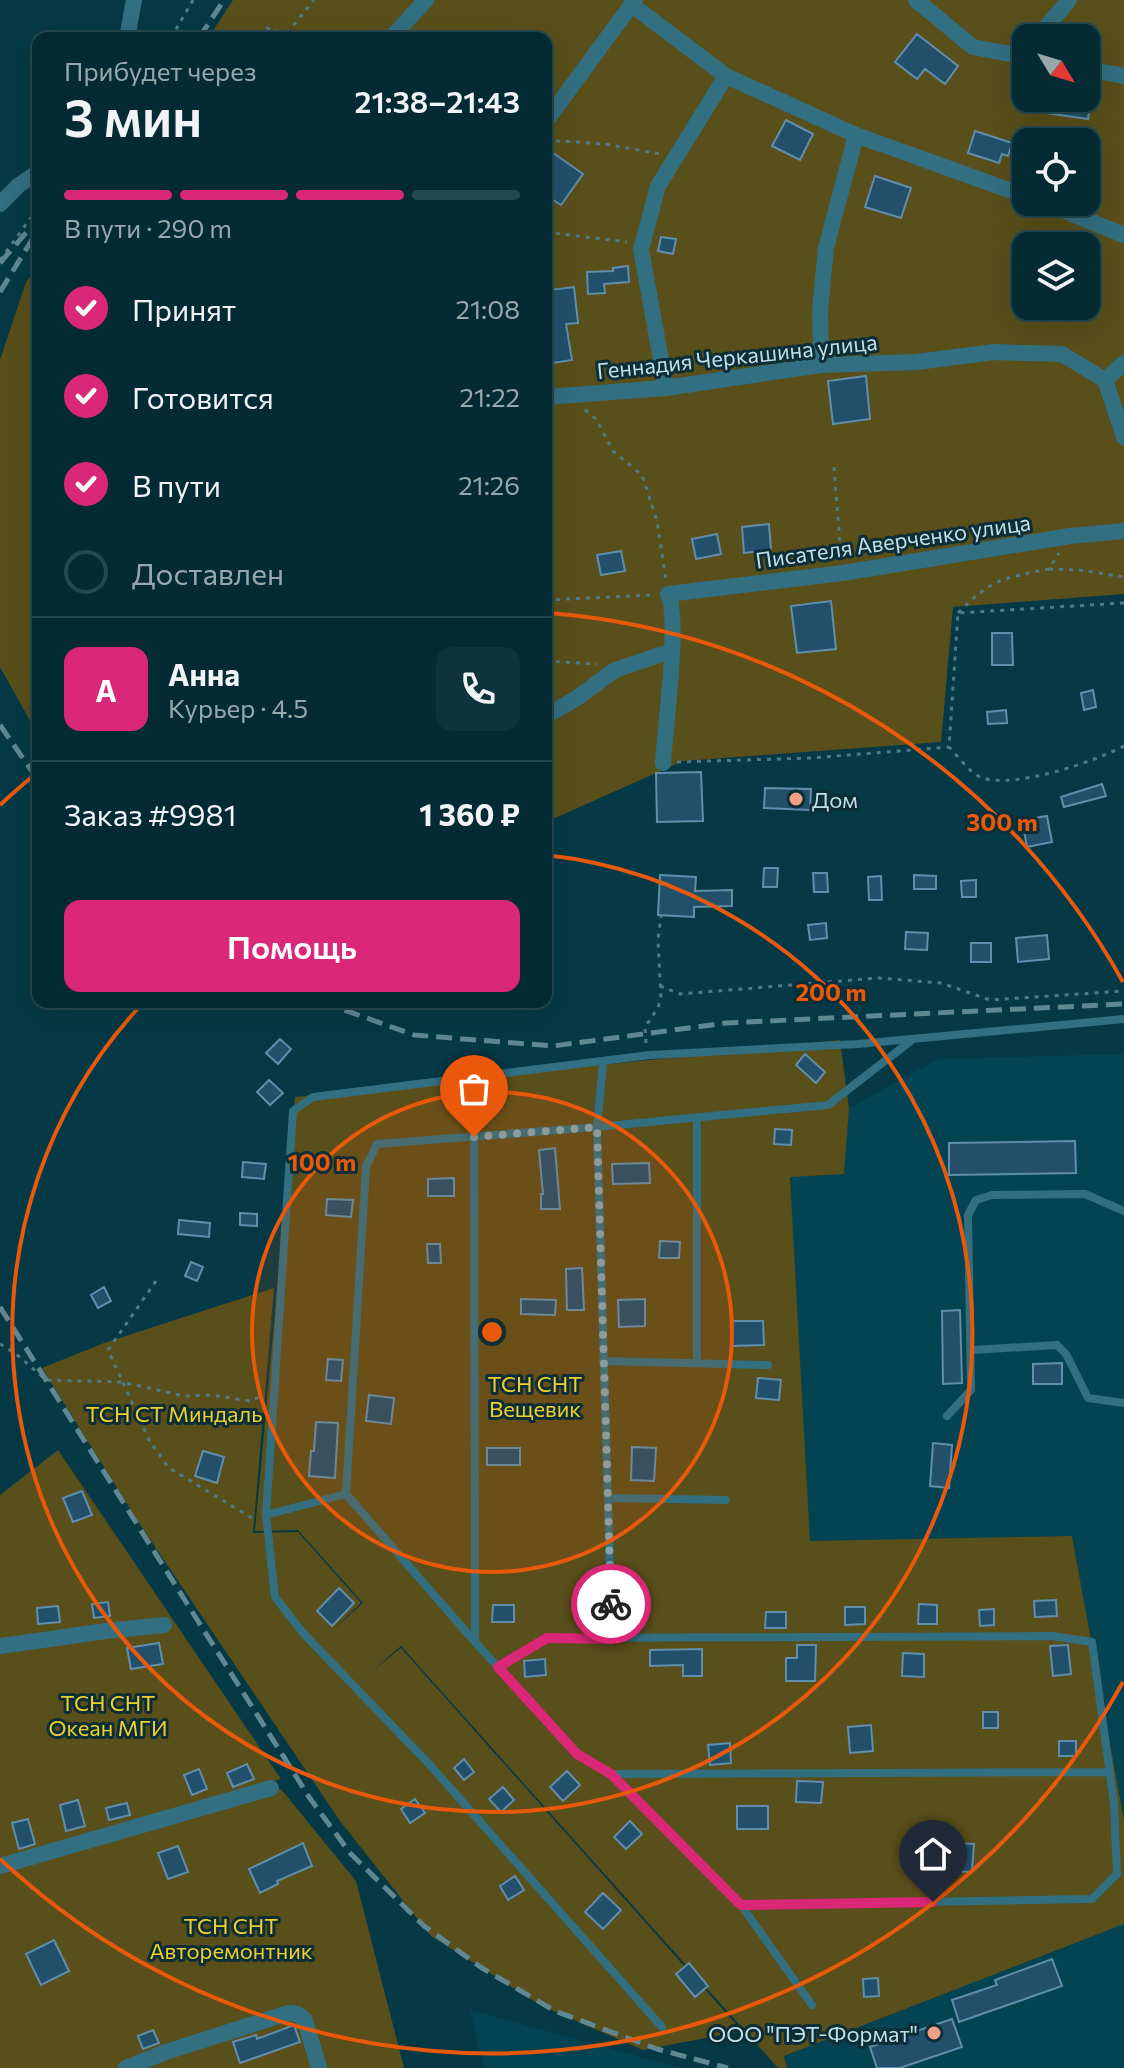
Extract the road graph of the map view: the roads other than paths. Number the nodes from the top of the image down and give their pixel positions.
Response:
1 (134, 0) edge
2 (426, 0) edge
3 (916, 0) edge
4 (1069, 0) edge
5 (634, 3) edge
6 (1049, 24) edge
7 (128, 32) edge
8 (397, 32) edge
9 (1012, 53) edge
10 (1100, 72) edge
11 (726, 76) junction
12 (1124, 76) edge
13 (552, 113) edge
14 (856, 135) junction
15 (32, 176) edge
16 (1012, 191) edge
17 (0, 204) edge
18 (1077, 216) edge
19 (1124, 235) edge
20 (1124, 363) edge
21 (821, 365) junction
22 (1105, 380) junction
23 (666, 388) junction
24 (552, 396) edge
25 (1124, 437) edge
26 (1124, 531) edge
27 (671, 651) junction
28 (552, 713) edge
29 (663, 763) road end
30 (1124, 1019) edge
31 (914, 1039) junction
32 (603, 1062) junction
33 (697, 1119) junction
34 (597, 1127) junction
35 (474, 1137) junction
36 (1124, 1211) edge
37 (972, 1350) junction
38 (603, 1361) junction
39 (697, 1362) junction
40 (768, 1365) dead end
41 (1124, 1403) edge
42 (947, 1416) dead end
43 (346, 1494) junction
44 (609, 1498) junction
45 (726, 1500) dead end
46 (266, 1515) junction
47 (164, 1625) dead end
48 (612, 1639) junction
49 (475, 1642) junction
50 (0, 1646) edge
51 (498, 1667) junction
52 (1109, 1772) junction
53 (611, 1774) junction
54 (271, 1788) dead end
55 (0, 1866) edge
56 (741, 1905) junction
57 (812, 2005) dead end
58 (662, 2027) dead end
59 (126, 2068) edge
60 (319, 2068) edge

1 - 7 street
2 - 8 street
3 - 9 street
4 - 6 street
5 - 11 street
5 - 13 street
10 - 12 street
11 - 14 street
11 - 23 street
14 - 16 street
14 - 21 street
15 - 17 street
18 - 19 street
20 - 22 street
21 - 22 street, Геннадия Черкашина улица
21 - 23 street, Геннадия Черкашина улица
22 - 25 street
23 - 24 street, Геннадия Черкашина улица
26 - 27 street, Писателя Аверченко улица
27 - 28 street
27 - 29 street
30 - 31 lane
31 - 32 lane
31 - 33 lane
32 - 34 lane
32 - 46 lane
33 - 34 lane
33 - 39 lane
34 - 35 lane
34 - 38 lane
35 - 43 lane
35 - 49 lane
36 - 37 lane
37 - 41 lane
37 - 42 lane
38 - 39 lane
38 - 44 lane
39 - 40 lane
43 - 46 lane
43 - 49 lane
44 - 45 lane
44 - 48 lane
46 - 58 lane
47 - 50 street
48 - 51 lane
48 - 52 lane
49 - 51 lane
51 - 53 lane
52 - 53 lane
52 - 56 lane
53 - 56 lane
54 - 55 street
56 - 57 lane
59 - 60 street

